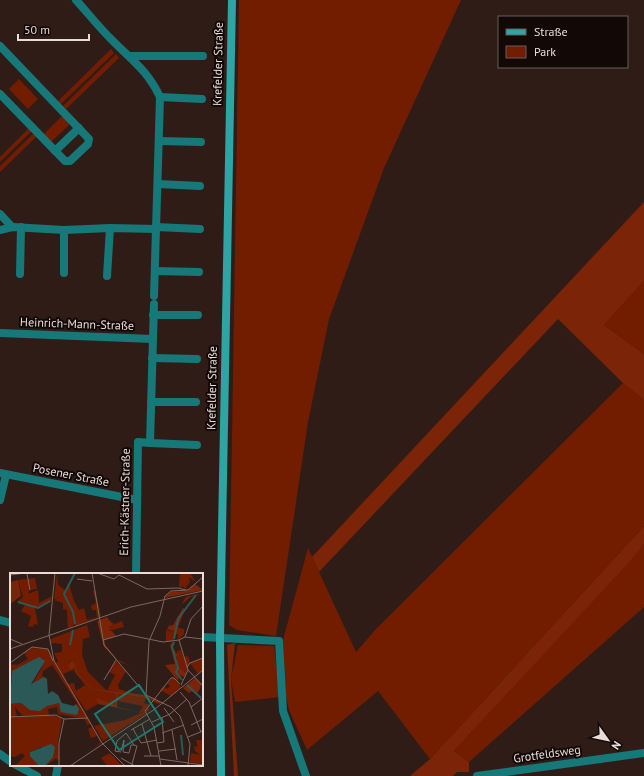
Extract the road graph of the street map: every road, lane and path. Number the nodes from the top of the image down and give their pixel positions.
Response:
1 (232, 0) edge
2 (79, 1) edge
3 (0, 46) edge
4 (131, 56) junction
5 (203, 56) dead end
6 (0, 94) edge
7 (160, 97) junction
8 (202, 99) dead end
9 (79, 128) junction
10 (159, 141) junction
11 (201, 142) dead end
12 (55, 151) junction
13 (158, 184) junction
14 (200, 186) dead end
15 (0, 214) edge
16 (12, 227) junction
17 (21, 227) junction
18 (110, 228) junction
19 (156, 228) junction
20 (200, 229) dead end
21 (0, 230) edge
22 (64, 230) junction
23 (155, 271) junction
24 (199, 272) dead end
25 (64, 273) dead end
26 (20, 274) dead end
27 (107, 276) dead end
28 (154, 315) junction
29 (198, 316) dead end
30 (0, 333) edge
31 (153, 339) junction
32 (152, 358) junction
33 (197, 359) dead end
34 (151, 402) junction
35 (196, 402) dead end
36 (150, 443) junction
37 (197, 445) dead end
38 (3, 474) edge
39 (0, 500) edge
40 (137, 500) junction
41 (136, 573) edge
42 (0, 620) edge
43 (10, 623) edge
44 (203, 637) edge
45 (220, 638) junction
46 (644, 753) edge
47 (0, 754) edge
48 (10, 761) edge
49 (18, 766) edge
50 (58, 766) edge
51 (38, 776) edge
52 (56, 776) edge
53 (221, 776) edge
54 (306, 776) edge
55 (477, 776) edge

1 - 45 main road, Krefelder Straße
2 - 4 street
3 - 9 street
4 - 5 street
4 - 7 street
6 - 12 street
7 - 8 street
7 - 10 street, Erich-Kästner-Straße
9 - 12 street
9 - 12 street
10 - 11 street
10 - 13 street, Erich-Kästner-Straße
13 - 14 street
13 - 19 street, Erich-Kästner-Straße
15 - 16 street
16 - 17 street
16 - 21 street
17 - 22 street
17 - 26 street
18 - 19 street
18 - 22 street
18 - 27 street
19 - 20 street
19 - 23 street, Erich-Kästner-Straße
22 - 25 street
23 - 24 street
23 - 28 street, Erich-Kästner-Straße
28 - 29 street
28 - 31 street, Erich-Kästner-Straße
30 - 31 street, Heinrich-Mann-Straße
31 - 32 street, Erich-Kästner-Straße
32 - 33 street
32 - 34 street, Erich-Kästner-Straße
34 - 35 street
34 - 36 street, Erich-Kästner-Straße
36 - 37 street, Erich-Kästner-Straße
36 - 40 street, Erich-Kästner-Straße
38 - 39 street
38 - 40 street, Posener Straße
40 - 41 street, Erich-Kästner-Straße
42 - 43 street
44 - 45 street
45 - 53 main road, Krefelder Straße
45 - 54 street
46 - 55 street, Grotfeldsweg
47 - 48 street
49 - 51 street
50 - 52 street

